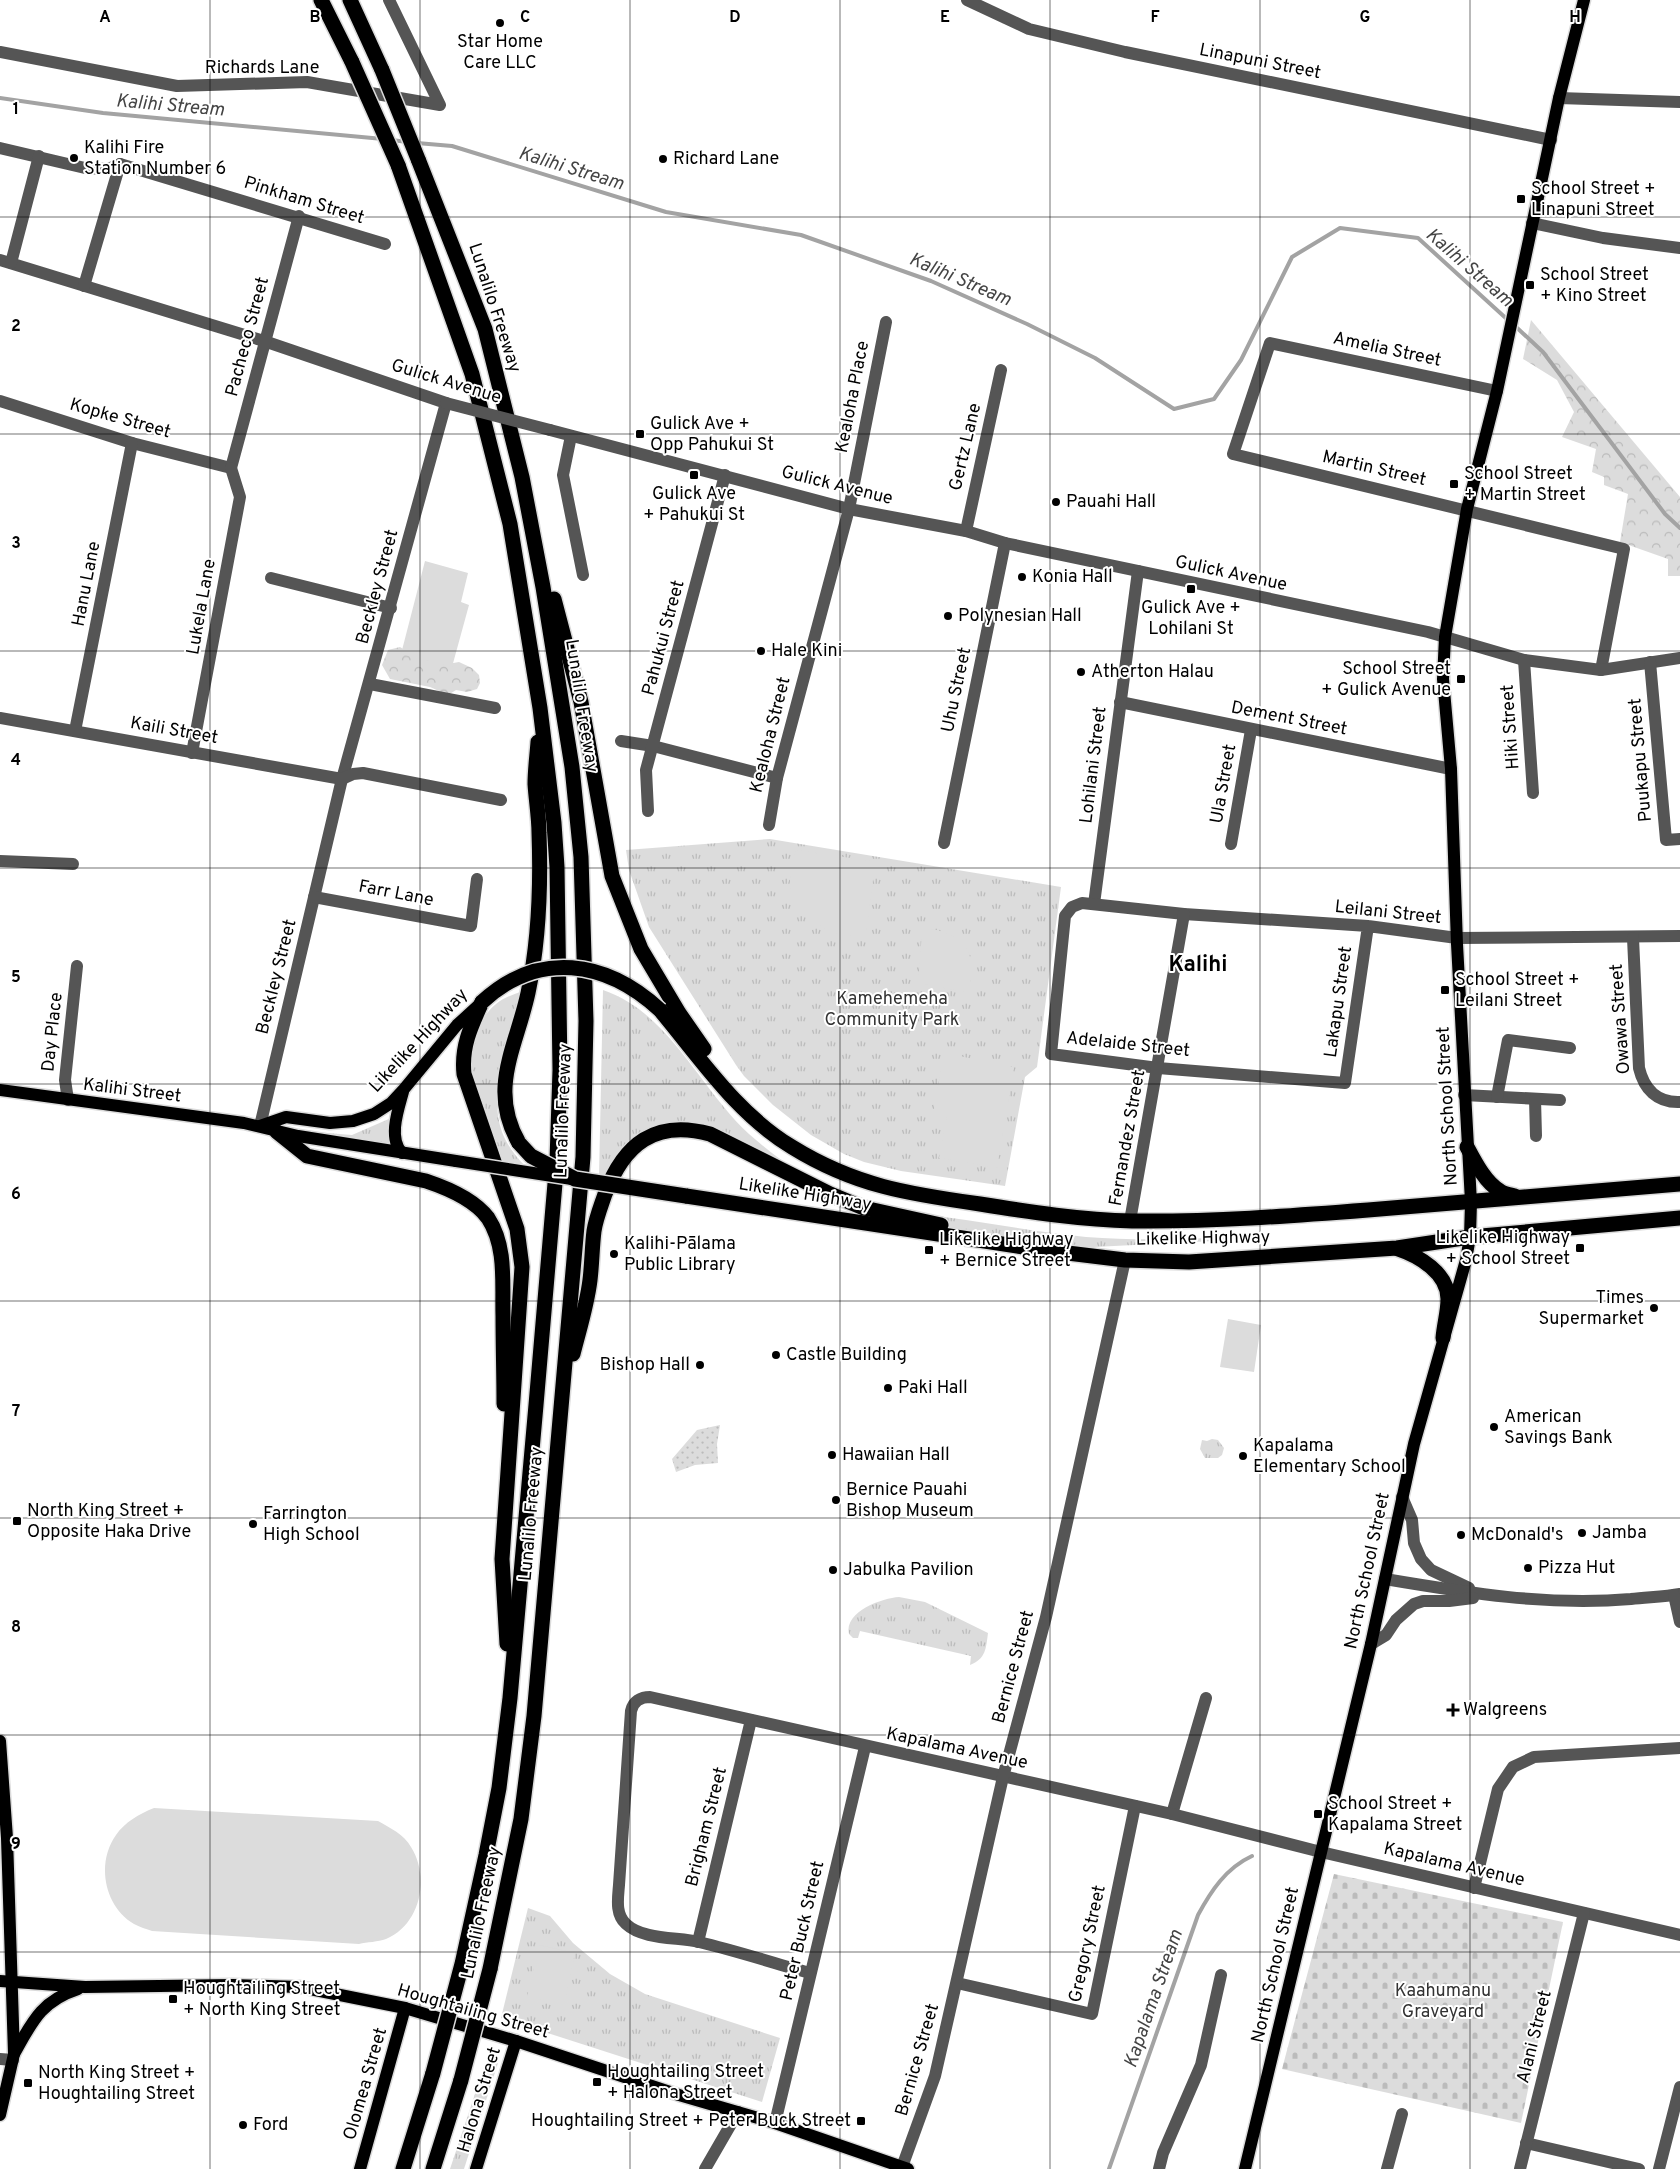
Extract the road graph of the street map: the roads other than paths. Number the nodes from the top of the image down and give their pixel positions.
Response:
1 (321, 0) edge
2 (350, 0) edge
3 (358, 0) edge
4 (389, 0) edge
5 (967, 0) edge
6 (1584, 0) edge
7 (0, 52) edge
8 (382, 70) junction
9 (1559, 98) junction
10 (1680, 102) edge
11 (1551, 140) junction
12 (0, 148) edge
13 (39, 156) junction
14 (120, 164) junction
15 (299, 216) junction
16 (1532, 222) junction
17 (385, 244) dead end
18 (1680, 248) edge
19 (6, 262) edge
20 (84, 286) junction
21 (886, 322) dead end
22 (264, 340) junction
23 (1002, 370) dead end
24 (1497, 391) junction
25 (0, 401) edge
26 (446, 403) junction
27 (571, 436) junction
28 (132, 443) junction
29 (1233, 454) joint
30 (231, 468) junction
31 (726, 475) junction
32 (522, 476) junction
33 (848, 509) junction
34 (1467, 509) junction
35 (966, 531) junction
36 (1006, 543) junction
37 (1138, 571) junction
38 (582, 575) dead end
39 (271, 578) dead end
40 (390, 608) junction
41 (1446, 637) junction
42 (1680, 658) edge
43 (1524, 660) junction
44 (1650, 662) junction
45 (1602, 670) junction
46 (370, 684) junction
47 (1120, 702) junction
48 (495, 708) dead end
49 (540, 708) junction
50 (0, 718) edge
51 (1251, 730) junction
52 (75, 731) junction
53 (621, 741) dead end
54 (653, 746) junction
55 (192, 752) junction
56 (1451, 769) junction
57 (777, 778) junction
58 (342, 779) junction
59 (1533, 792) dead end
60 (501, 800) dead end
61 (648, 811) dead end
62 (769, 825) dead end
63 (1680, 839) edge
64 (944, 843) dead end
65 (1231, 844) dead end
66 (0, 861) edge
67 (73, 864) dead end
68 (477, 878) dead end
69 (314, 897) junction
70 (1094, 904) junction
71 (1184, 914) junction
72 (1368, 926) junction
73 (1680, 936) edge
74 (1456, 938) junction
75 (1633, 938) junction
76 (77, 966) dead end
77 (482, 1002) junction
78 (1570, 1048) dead end
79 (1158, 1068) junction
80 (1345, 1083) joint
81 (404, 1089) junction
82 (1, 1091) edge
83 (1464, 1095) junction
84 (1497, 1097) junction
85 (1535, 1099) junction
86 (68, 1100) junction
87 (1560, 1100) dead end
88 (1680, 1102) edge
89 (260, 1126) junction
90 (277, 1132) junction
91 (1536, 1136) dead end
92 (791, 1147) junction
93 (1467, 1147) junction
94 (402, 1153) junction
95 (575, 1179) junction
96 (1680, 1184) edge
97 (1519, 1197) junction
98 (1471, 1202) junction
99 (1680, 1218) edge
100 (1130, 1221) junction
101 (1470, 1237) junction
102 (1396, 1248) junction
103 (1043, 1250) junction
104 (1125, 1260) junction
105 (1443, 1338) junction
106 (560, 1406) junction
107 (507, 1488) junction
108 (1402, 1497) junction
109 (1385, 1579) junction
110 (1677, 1594) edge
111 (1488, 1596) junction
112 (1680, 1622) edge
113 (1371, 1644) junction
114 (510, 1698) junction
115 (1206, 1698) dead end
116 (751, 1720) junction
117 (0, 1741) edge
118 (865, 1746) junction
119 (1680, 1748) edge
120 (1003, 1777) junction
121 (1135, 1806) junction
122 (1172, 1814) junction
123 (3, 1838) edge
124 (1321, 1852) junction
125 (1474, 1888) junction
126 (1584, 1913) junction
127 (1680, 1935) edge
128 (698, 1942) junction
129 (810, 1973) junction
130 (1221, 1975) dead end
131 (6, 1981) edge
132 (957, 1983) junction
133 (85, 1987) junction
134 (405, 2008) junction
135 (516, 2041) junction
136 (9, 2058) edge
137 (1680, 2086) edge
138 (738, 2112) junction
139 (1402, 2114) dead end
140 (0, 2115) edge
141 (775, 2123) junction
142 (1526, 2143) junction
143 (480, 2168) edge
144 (905, 2168) edge
145 (360, 2169) edge
146 (403, 2169) edge
147 (433, 2169) edge
148 (705, 2169) edge
149 (1159, 2169) edge
150 (1245, 2169) edge
151 (1387, 2169) edge
152 (1520, 2169) edge
153 (1639, 2169) edge
154 (1659, 2169) edge

1 - 49 highway, Lunalilo Freeway, bridge
2 - 8 highway
3 - 8 highway
4 - 7 street, Richards Lane
5 - 11 street, Linapuni Street
6 - 9 main road, North School Street
8 - 32 highway, Lunalilo Freeway, bridge
9 - 10 street
9 - 11 main road, North School Street
11 - 16 main road, North School Street
12 - 13 street, Pinkham Street
13 - 14 street, Pinkham Street
13 - 19 street
14 - 15 street, Pinkham Street
14 - 20 street
15 - 17 street, Pinkham Street
15 - 22 street, Pacheco Street
16 - 18 street
16 - 24 main road, North School Street
19 - 20 street, Gulick Avenue
20 - 22 street, Gulick Avenue
21 - 33 street, Kealoha Place
22 - 26 street, Gulick Avenue
22 - 30 street, Pacheco Street
23 - 35 street, Gertz Lane
24 - 29 street, Amelia Street
24 - 34 main road, North School Street
25 - 28 street, Kopke Street
26 - 27 street, Gulick Avenue, bridge
26 - 40 street, Beckley Street
27 - 31 street, Gulick Avenue
27 - 38 street
28 - 30 street, Kopke Street
28 - 52 street, Hanu Lane
29 - 34 street, Martin Street
30 - 55 street, Lukela Lane
31 - 33 street, Gulick Avenue
31 - 54 street, Pahukui Street
32 - 92 highway
32 - 106 highway, Lunalilo Freeway
33 - 35 street, Gulick Avenue
33 - 57 street, Kealoha Street
34 - 41 main road, North School Street
34 - 45 street, Martin Street
35 - 36 street, Gulick Avenue
36 - 37 street, Gulick Avenue
36 - 64 street, Uhu Street
37 - 41 street, Gulick Avenue
37 - 47 street, Lohilani Street
39 - 40 street
40 - 46 street, Beckley Street
41 - 43 street, Gulick Avenue
41 - 56 main road, North School Street
42 - 44 street, Gulick Avenue
43 - 45 street, Gulick Avenue
43 - 59 street, Hiki Street
44 - 45 street, Gulick Avenue
44 - 63 street, Puukapu Street
46 - 48 street
46 - 58 street, Beckley Street
47 - 51 street, Dement Street
47 - 70 street, Lohilani Street
49 - 95 highway, bridge
49 - 114 highway, Lunalilo Freeway
50 - 52 street, Kaili Street
51 - 56 street, Dement Street
51 - 65 street, Ula Street
52 - 55 street, Kaili Street
53 - 54 street
54 - 57 street
54 - 61 street, Pahukui Street
55 - 58 street, Kaili Street
56 - 74 main road, North School Street
57 - 62 street, Kealoha Street
58 - 60 street
58 - 69 street, Beckley Street
66 - 67 street
68 - 69 street, Farr Lane
69 - 89 street, Beckley Street
70 - 71 street, Leilani Street
70 - 79 street, Adelaide Street
71 - 72 street, Leilani Street
71 - 79 street, Fernandez Street
72 - 74 street, Leilani Street
72 - 80 street, Lakapu Street
73 - 75 street, Leilani Street
74 - 75 street, Leilani Street
74 - 83 main road, North School Street
75 - 88 street, Owawa Street
76 - 86 street, Day Place
77 - 81 main road, Likelike Highway
77 - 92 highway, Likelike Highway, bridge
77 - 107 highway
78 - 84 street
79 - 80 street, Adelaide Street
79 - 100 street, Fernandez Street
81 - 89 main road, Likelike Highway
81 - 94 main road
82 - 86 main road, Kalihi Street
83 - 84 street
83 - 93 main road, North School Street
84 - 85 street
85 - 87 street
85 - 91 street
86 - 89 main road, Kalihi Street
89 - 90 main road, Likelike Highway
90 - 94 main road, Likelike Highway
90 - 107 highway
92 - 100 highway, Likelike Highway
93 - 97 highway
93 - 98 main road, North School Street
94 - 95 main road, Likelike Highway, bridge
95 - 103 highway, Likelike Highway, bridge
96 - 97 highway, Likelike Highway
97 - 98 highway, Likelike Highway
98 - 100 highway, Likelike Highway
98 - 101 main road, North School Street
99 - 101 highway, Likelike Highway
101 - 102 highway, Likelike Highway
101 - 105 main road, North School Street
102 - 104 highway, Likelike Highway
102 - 105 highway
103 - 104 highway, Likelike Highway
103 - 106 highway
104 - 120 street, Bernice Street
105 - 108 main road, North School Street
106 - 147 highway, Lunalilo Freeway, bridge
107 - 114 highway
108 - 109 main road, North School Street
108 - 111 street
109 - 111 street
109 - 113 main road, North School Street
110 - 111 street
110 - 112 street
111 - 113 street
113 - 124 main road, North School Street
114 - 146 highway, Lunalilo Freeway, bridge
115 - 122 street
116 - 118 street, Kapalama Avenue
116 - 128 street, Brigham Street
116 - 128 street, Kapalama Avenue
117 - 123 main road
118 - 120 street, Kapalama Avenue
118 - 129 street, Peter Buck Street
119 - 125 street
120 - 121 street, Kapalama Avenue
120 - 132 street, Bernice Street
121 - 122 street, Kapalama Avenue
121 - 132 street, Gregory Street
122 - 124 street, Kapalama Avenue
123 - 131 main road
124 - 125 street, Kapalama Avenue
124 - 150 main road, North School Street
125 - 126 street, Kapalama Avenue
126 - 127 street, Kapalama Avenue
126 - 142 street, Alani Street
128 - 129 street, Kapalama Avenue
129 - 141 street, Peter Buck Street
130 - 149 street
131 - 133 main road, Houghtailing Street
131 - 136 main road
132 - 144 street, Bernice Street
133 - 134 main road, Houghtailing Street
133 - 136 main road
134 - 135 main road, Houghtailing Street
134 - 145 main road, Olomea Street
135 - 138 main road, Houghtailing Street
135 - 143 main road, Halona Street
136 - 140 main road
137 - 154 street
138 - 141 main road, Houghtailing Street
138 - 148 street
139 - 151 street
141 - 144 main road, Houghtailing Street
142 - 152 street, Alani Street
142 - 153 street

